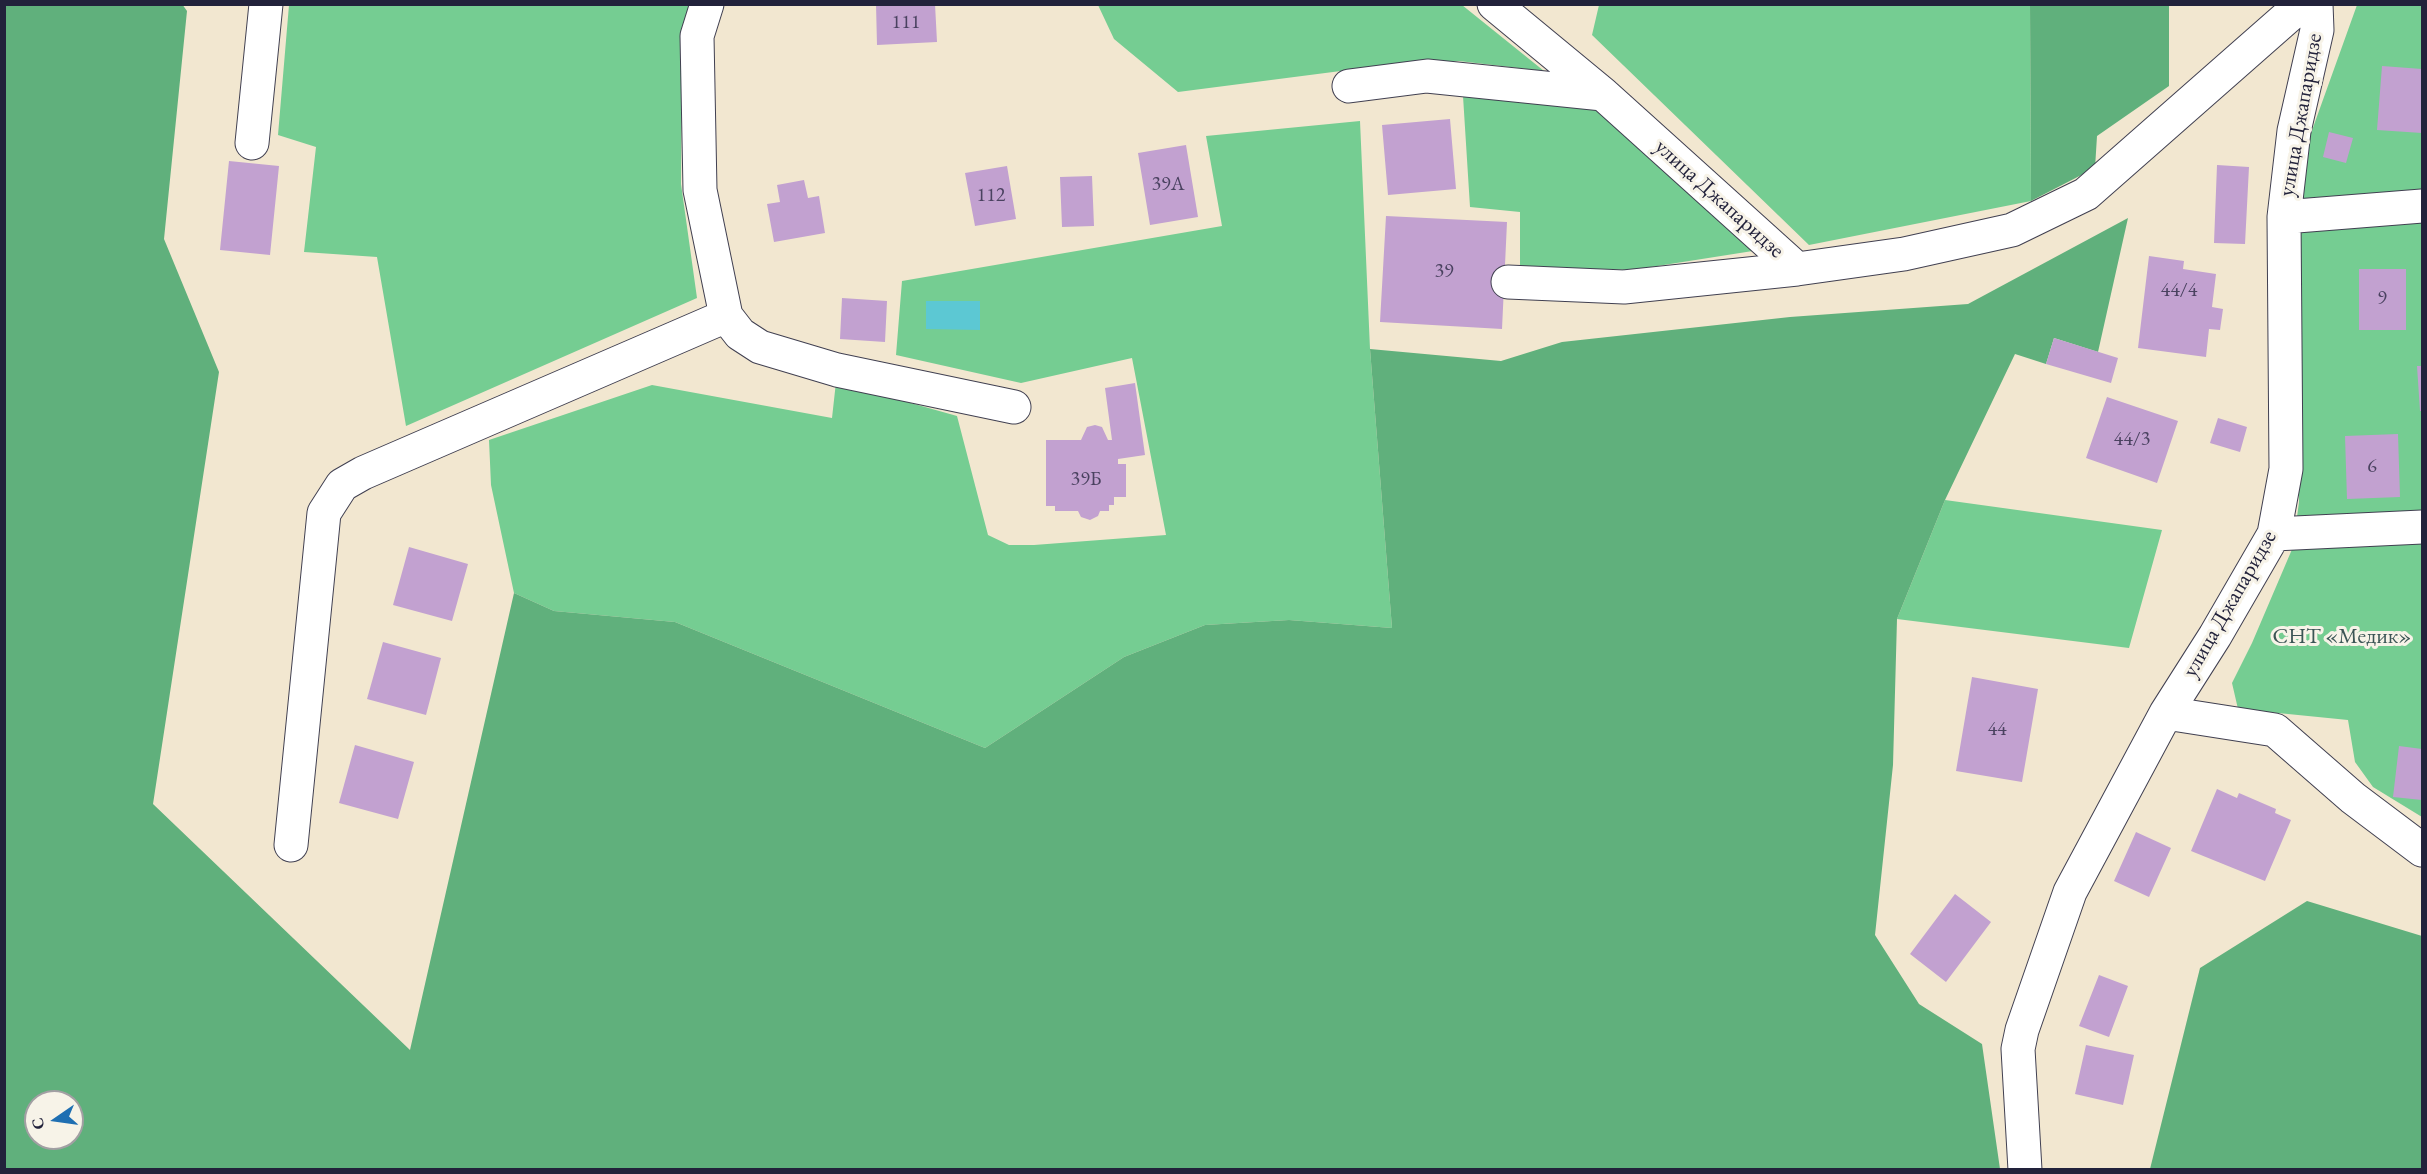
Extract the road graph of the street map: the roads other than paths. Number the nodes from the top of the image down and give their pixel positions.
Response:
1 (266, 4) edge
2 (707, 4) edge
3 (1494, 4) edge
4 (2302, 4) edge
5 (2316, 4) edge
6 (1349, 86) dead end
7 (1603, 94) junction
8 (252, 143) dead end
9 (2422, 206) edge
10 (2284, 217) junction
11 (1797, 269) junction
12 (1509, 282) dead end
13 (726, 316) junction
14 (1014, 407) dead end
15 (2422, 527) edge
16 (2274, 534) junction
17 (2166, 713) junction
18 (291, 845) dead end
19 (2422, 850) edge
20 (2025, 1170) edge

1 - 8 street
2 - 13 street
3 - 7 street, улица Джапаридзе
4 - 11 street, улица Джапаридзе
5 - 10 street, улица Джапаридзе
6 - 7 street
7 - 11 street, улица Джапаридзе
9 - 10 street
10 - 16 street, улица Джапаридзе
11 - 12 street
13 - 14 street
13 - 18 street
15 - 16 street
16 - 17 street, улица Джапаридзе
17 - 19 street
17 - 20 street, улица Джапаридзе

